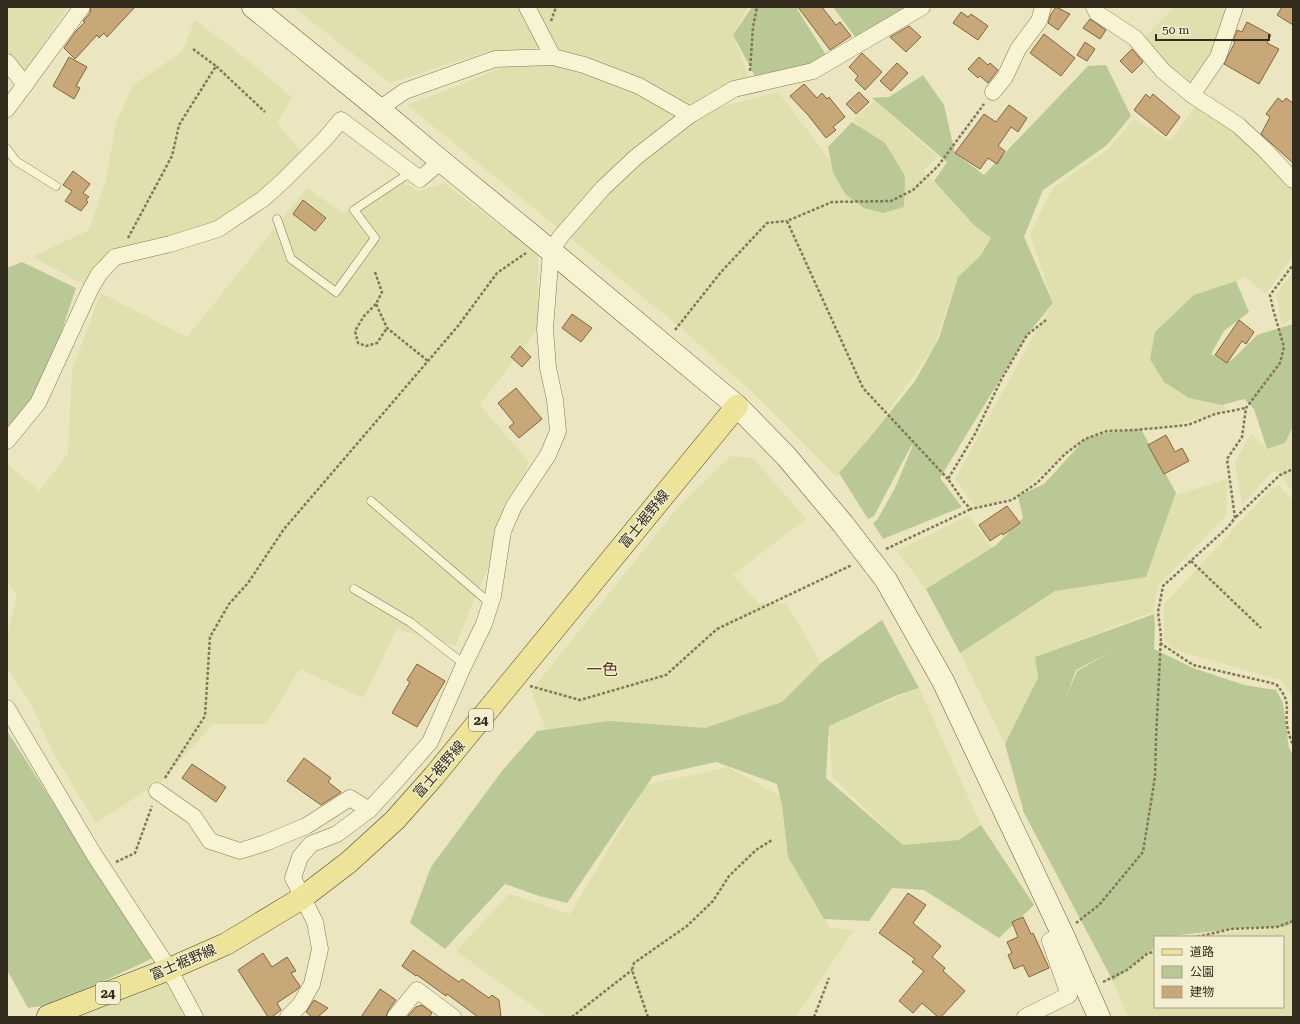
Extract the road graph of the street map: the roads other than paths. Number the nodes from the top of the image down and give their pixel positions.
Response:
1 (82, 7) edge
2 (253, 7) edge
3 (527, 7) edge
4 (922, 7) edge
5 (1043, 7) edge
6 (1094, 7) edge
7 (1235, 7) edge
8 (553, 57) junction
9 (7, 62) edge
10 (25, 85) junction
11 (993, 92) road end
12 (1192, 95) junction
13 (7, 109) edge
14 (379, 109) junction
15 (690, 115) junction
16 (7, 149) edge
17 (440, 161) junction
18 (411, 172) junction
19 (1293, 180) edge
20 (56, 186) dead end
21 (277, 219) dead end
22 (546, 247) junction
23 (737, 406) junction
24 (7, 441) edge
25 (371, 501) dead end
26 (354, 589) dead end
27 (491, 604) junction
28 (464, 664) junction
29 (7, 708) edge
30 (157, 791) road end
31 (369, 810) junction
32 (302, 898) junction
33 (1062, 933) junction
34 (169, 969) junction
35 (48, 1016) edge
36 (195, 1017) edge
37 (288, 1017) edge
38 (395, 1017) edge
39 (453, 1017) edge
40 (1025, 1017) edge
41 (1099, 1017) edge

1 - 10 street
2 - 14 street
3 - 8 street
4 - 15 street
5 - 11 street
6 - 12 street
7 - 12 street
8 - 14 street
8 - 15 street
9 - 10 street
10 - 13 street
12 - 19 street
14 - 17 street
15 - 22 street
16 - 20 lane
17 - 18 street
17 - 22 street
18 - 21 lane
18 - 24 street
22 - 23 street
22 - 27 street
23 - 32 main road, 富士裾野線 / 24
23 - 33 street
25 - 27 lane
26 - 28 lane
27 - 28 street
28 - 31 street
29 - 34 street
30 - 31 street
31 - 32 street
32 - 34 main road, 富士裾野線 / 24
32 - 37 street
33 - 40 street
33 - 41 street
34 - 35 main road, 富士裾野線 / 24
34 - 36 street
38 - 39 street

